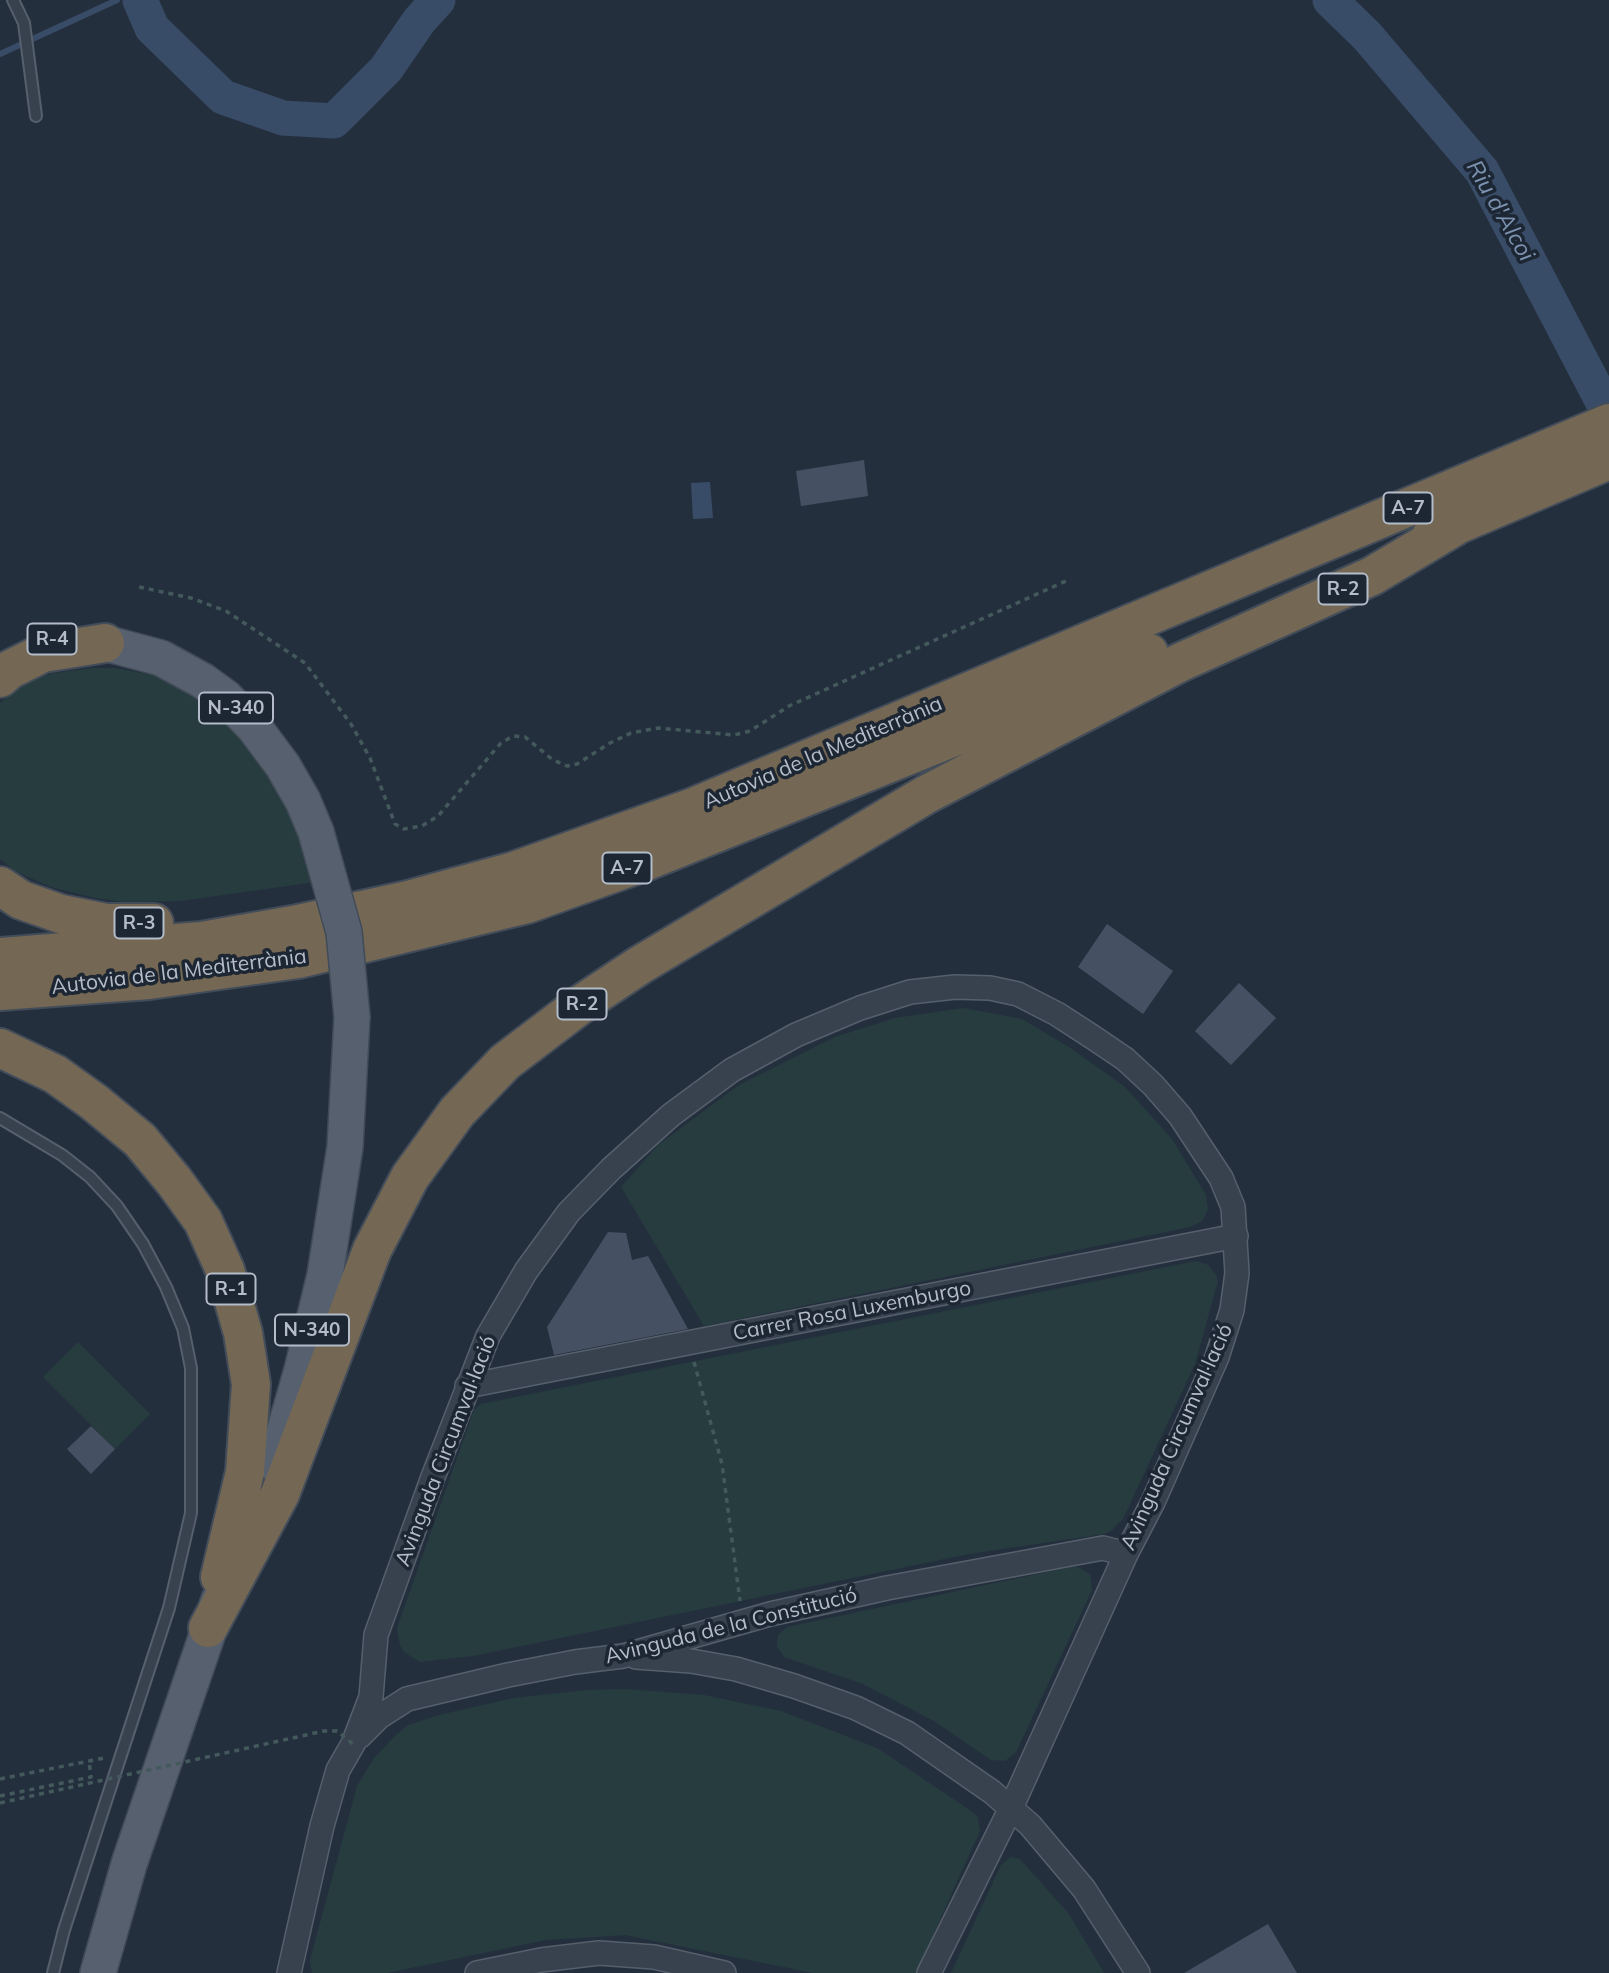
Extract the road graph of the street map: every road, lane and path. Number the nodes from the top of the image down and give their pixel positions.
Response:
1 (13, 0) edge
2 (36, 116) dead end
3 (1609, 423) edge
4 (1609, 460) edge
5 (1454, 527) joint
6 (1066, 581) dead end
7 (139, 587) dead end
8 (1218, 619) junction
9 (105, 643) junction
10 (0, 653) edge
11 (0, 678) edge
12 (0, 886) edge
13 (284, 926) junction
14 (0, 957) edge
15 (0, 991) edge
16 (0, 1048) edge
17 (0, 1118) edge
18 (1236, 1236) junction
19 (688, 1343) junction
20 (467, 1386) junction
21 (1125, 1554) junction
22 (742, 1622) junction
23 (208, 1628) junction
24 (623, 1656) junction
25 (353, 1744) junction
26 (0, 1779) edge
27 (0, 1796) edge
28 (0, 1803) edge
29 (1011, 1808) junction
30 (52, 1973) edge
31 (98, 1973) edge
32 (289, 1973) edge
33 (477, 1973) edge
34 (724, 1973) edge
35 (929, 1973) edge
36 (1138, 1973) edge

1 - 2 lane
3 - 8 highway, Autovia de la Mediterrània / A-7
4 - 5 highway, A-7
5 - 8 highway, R-2
6 - 7 path
8 - 13 highway, Autovia de la Mediterrània / A-7
8 - 15 highway, Autovia de la Mediterrània / A-7
8 - 23 highway, R-2
9 - 10 highway, R-4
9 - 11 highway
9 - 23 main road, N-340, bridge
12 - 13 highway, R-3
13 - 14 highway, Autovia de la Mediterrània / A-7
16 - 23 highway, R-1
17 - 30 lane
18 - 19 street, Carrer Rosa Luxemburgo
18 - 20 street, Avinguda Circumval·lació
18 - 21 street, Avinguda Circumval·lació
19 - 20 street, Carrer Rosa Luxemburgo
19 - 22 path
20 - 25 street, Avinguda Circumval·lació
21 - 22 street, Avinguda de la Constitució
21 - 29 street, Avinguda Circumval·lació
22 - 24 street, Avinguda de la Constitució
23 - 31 main road, N-340
24 - 25 street, Avinguda de la Constitució
24 - 29 street
25 - 28 path, bridge
25 - 32 street, Avinguda Circumval·lació
26 - 27 path
29 - 35 street, Avinguda Circumval·lació
29 - 36 street
33 - 34 street

